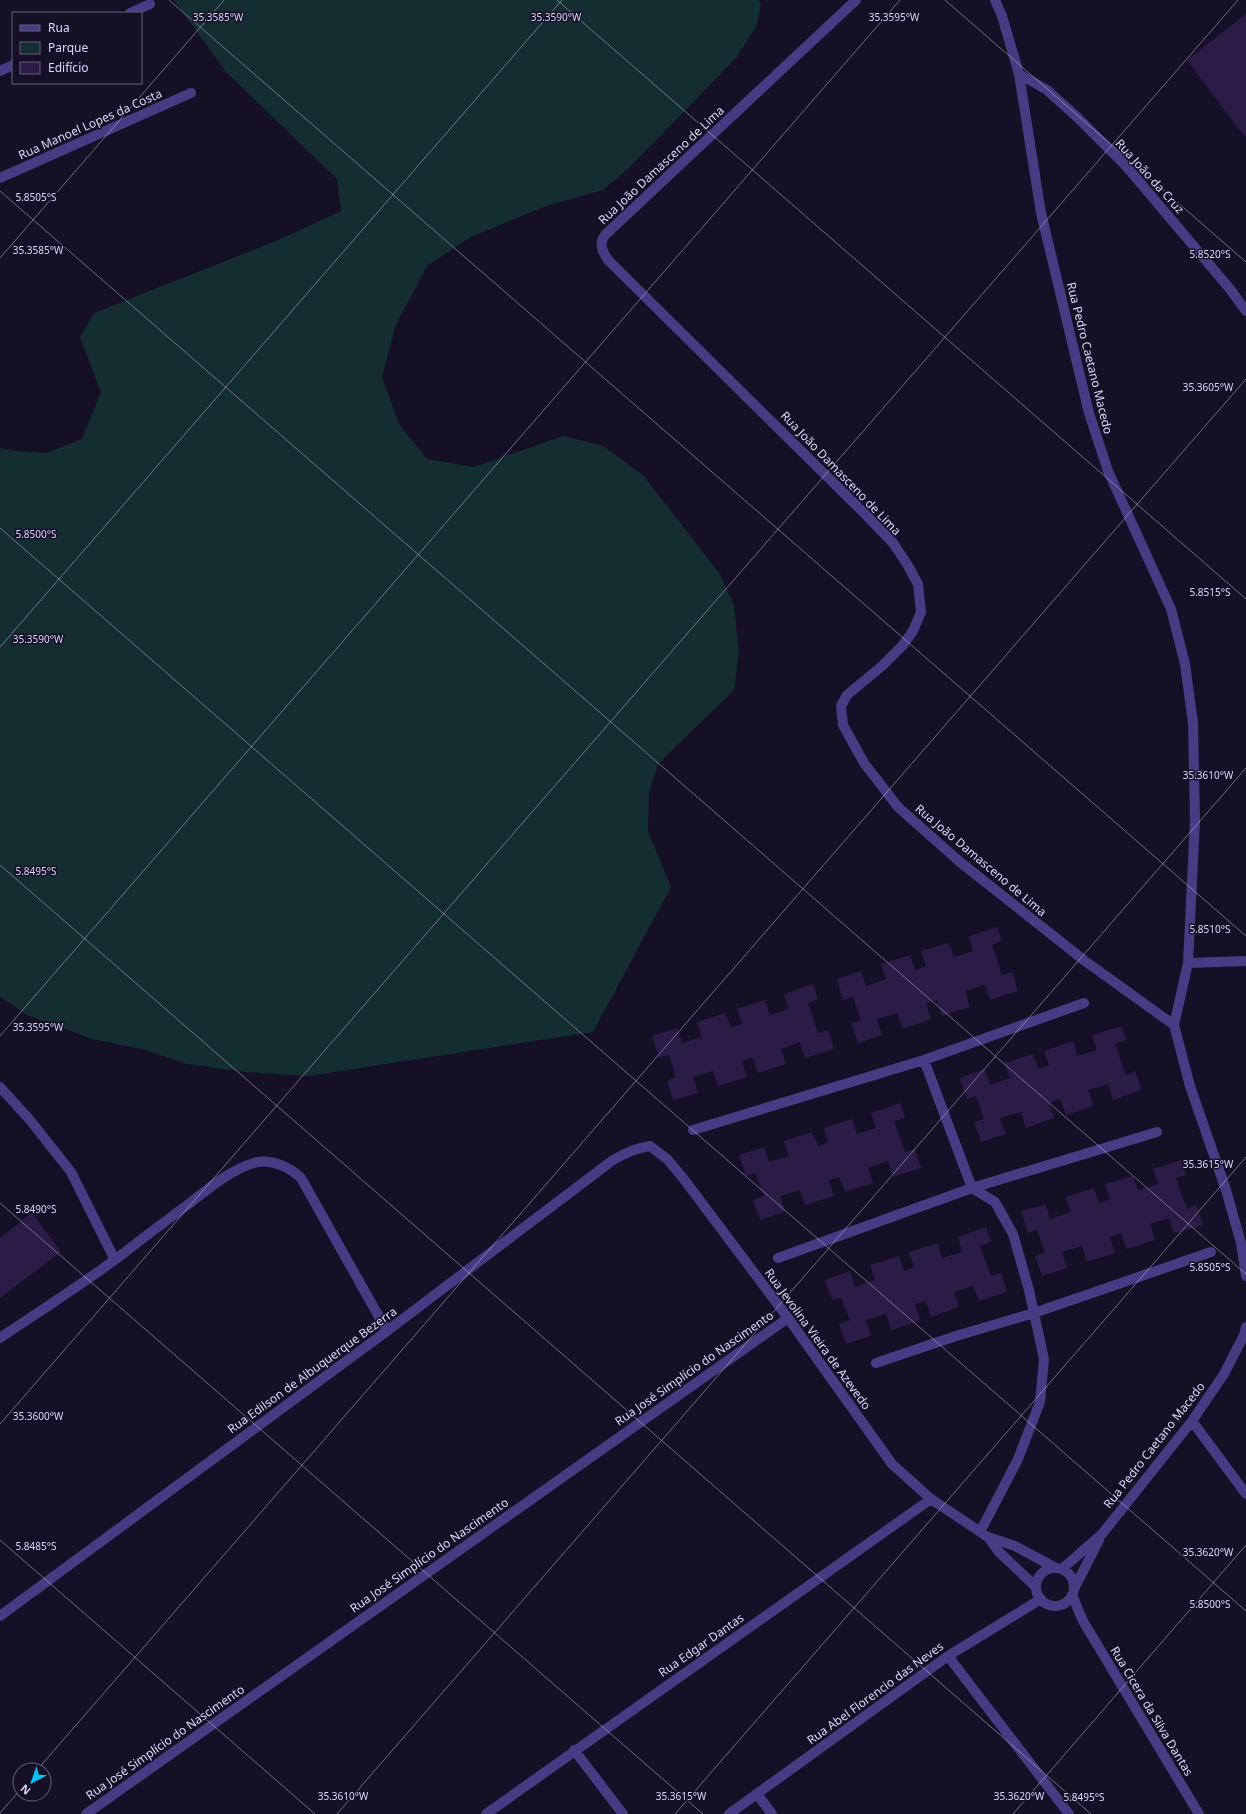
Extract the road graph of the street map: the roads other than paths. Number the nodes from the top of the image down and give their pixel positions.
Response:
1 (856, 0) edge
2 (995, 0) edge
3 (150, 4) dead end
4 (132, 12) edge
5 (12, 65) edge
6 (0, 71) edge
7 (1019, 74) junction
8 (191, 93) dead end
9 (0, 178) edge
10 (1246, 311) edge
11 (1246, 961) edge
12 (1188, 962) junction
13 (1084, 1003) dead end
14 (1174, 1025) junction
15 (924, 1060) junction
16 (0, 1087) edge
17 (693, 1130) dead end
18 (1157, 1132) dead end
19 (640, 1148) joint
20 (972, 1188) junction
21 (1211, 1252) dead end
22 (778, 1258) dead end
23 (115, 1260) junction
24 (1246, 1276) edge
25 (1034, 1314) junction
26 (788, 1318) junction
27 (387, 1331) junction
28 (1245, 1332) edge
29 (0, 1338) edge
30 (876, 1363) dead end
31 (1192, 1421) junction
32 (1246, 1494) edge
33 (931, 1499) junction
34 (1102, 1534) junction
35 (984, 1535) junction
36 (1059, 1569) junction
37 (1036, 1587) junction
38 (1073, 1592) junction
39 (1041, 1599) junction
40 (1064, 1604) junction
41 (0, 1616) edge
42 (1083, 1621) junction
43 (948, 1656) junction
44 (574, 1750) junction
45 (757, 1794) junction
46 (86, 1814) edge
47 (486, 1814) edge
48 (623, 1814) edge
49 (729, 1814) edge
50 (772, 1814) edge
51 (1069, 1814) edge
52 (1199, 1814) edge

1 - 14 street, Rua João Damasceno de Lima
2 - 7 street, Rua Pedro Caetano Macedo
3 - 4 street
5 - 6 street
7 - 10 street, Rua João da Cruz
7 - 12 street, Rua Pedro Caetano Macedo
8 - 9 street, Rua Manoel Lopes da Costa
11 - 12 street
12 - 14 street, Rua Pedro Caetano Macedo
13 - 15 street
14 - 24 street, Rua Pedro Caetano Macedo
15 - 17 street
15 - 20 street
16 - 23 street
18 - 20 street
19 - 26 street, Rua Jevolina Vieira de Azevedo
19 - 27 street, Rua Edilson de Albuquerque Bezerra
20 - 22 street
20 - 25 street
21 - 25 street
23 - 27 street
23 - 29 street
25 - 30 street
25 - 35 street
26 - 33 street, Rua Jevolina Vieira de Azevedo
26 - 46 street, Rua José Simplício do Nascimento
27 - 41 street, Rua Edilson de Albuquerque Bezerra
28 - 31 street, Rua Pedro Caetano Macedo
31 - 32 street
31 - 34 street, Rua Pedro Caetano Macedo
33 - 35 street, Rua Jevolina Vieira de Azevedo
33 - 44 street, Rua Edgar Dantas
34 - 36 street, Rua Pedro Caetano Macedo
34 - 38 street, Rua Pedro Caetano Macedo
35 - 36 street, Rua Jevolina Vieira de Azevedo
35 - 37 street, Rua Jevolina Vieira de Azevedo
36 - 37 street
36 - 38 street
37 - 39 street
38 - 40 street
38 - 42 street, Rua Cicera da Silva Dantas
39 - 40 street
39 - 43 street, Rua Abel Florencio das Neves
40 - 42 street, Rua Cicera da Silva Dantas
42 - 52 street, Rua Cicera da Silva Dantas
43 - 45 street, Rua Abel Florencio das Neves
43 - 51 street
44 - 47 street, Rua Edgar Dantas
44 - 48 street
45 - 49 street, Rua Abel Florencio das Neves
45 - 50 street

